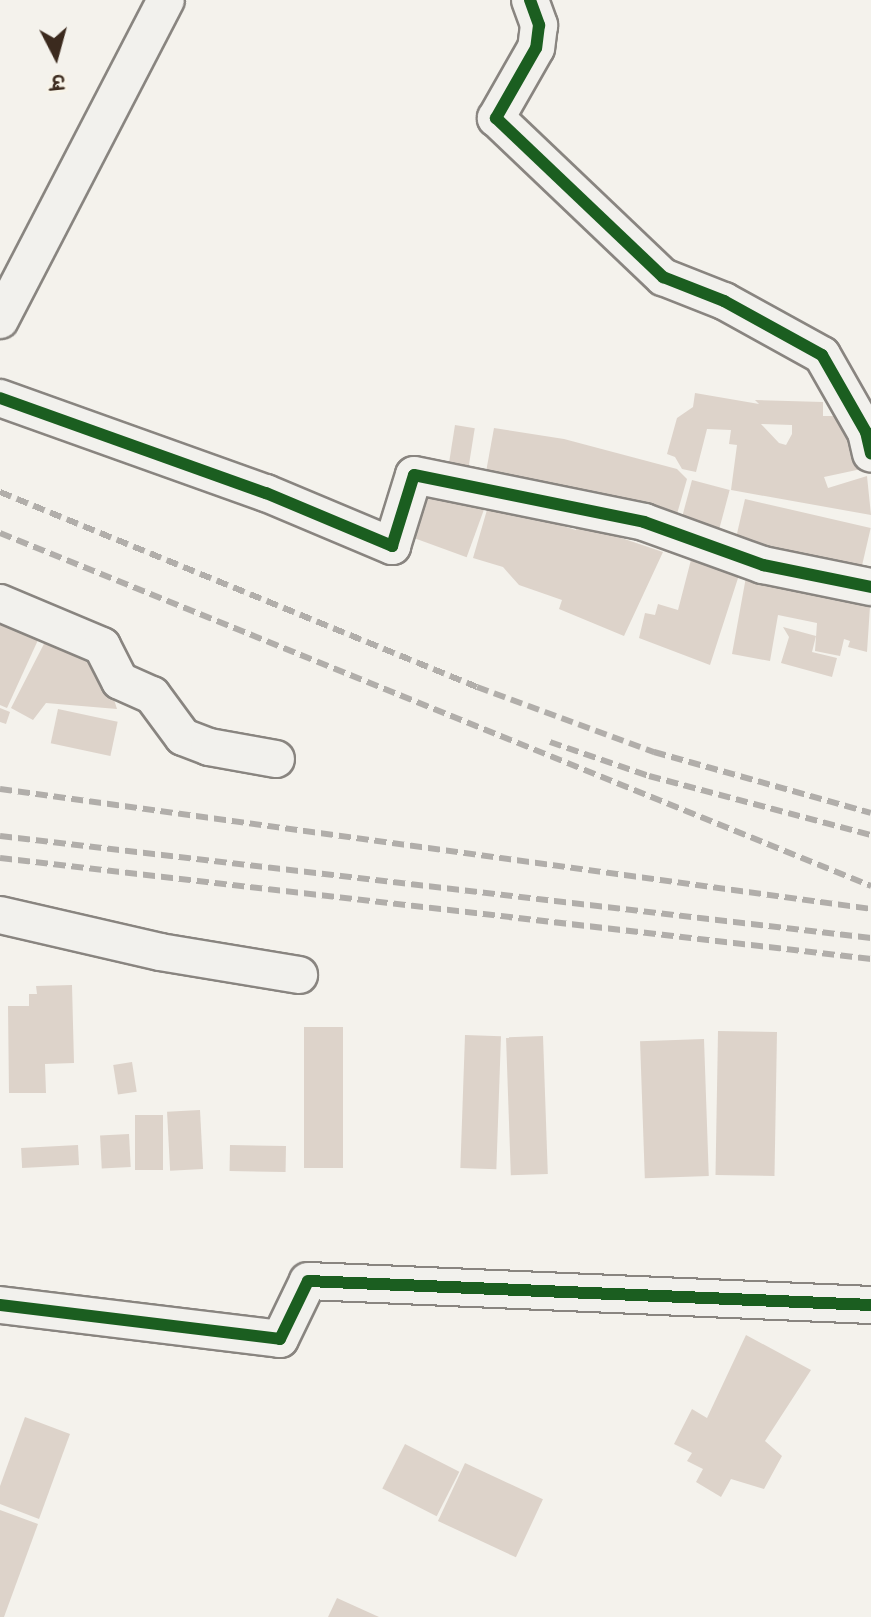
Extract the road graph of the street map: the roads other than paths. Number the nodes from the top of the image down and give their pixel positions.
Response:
1 (166, 0) edge
2 (530, 0) edge
3 (0, 320) edge
4 (0, 398) edge
5 (871, 453) edge
6 (871, 587) edge
7 (0, 603) edge
8 (276, 759) dead end
9 (0, 915) edge
10 (299, 975) dead end
11 (0, 1305) edge
12 (871, 1305) edge

1 - 3 street
2 - 5 street
4 - 6 street
7 - 8 street
9 - 10 street
11 - 12 street

